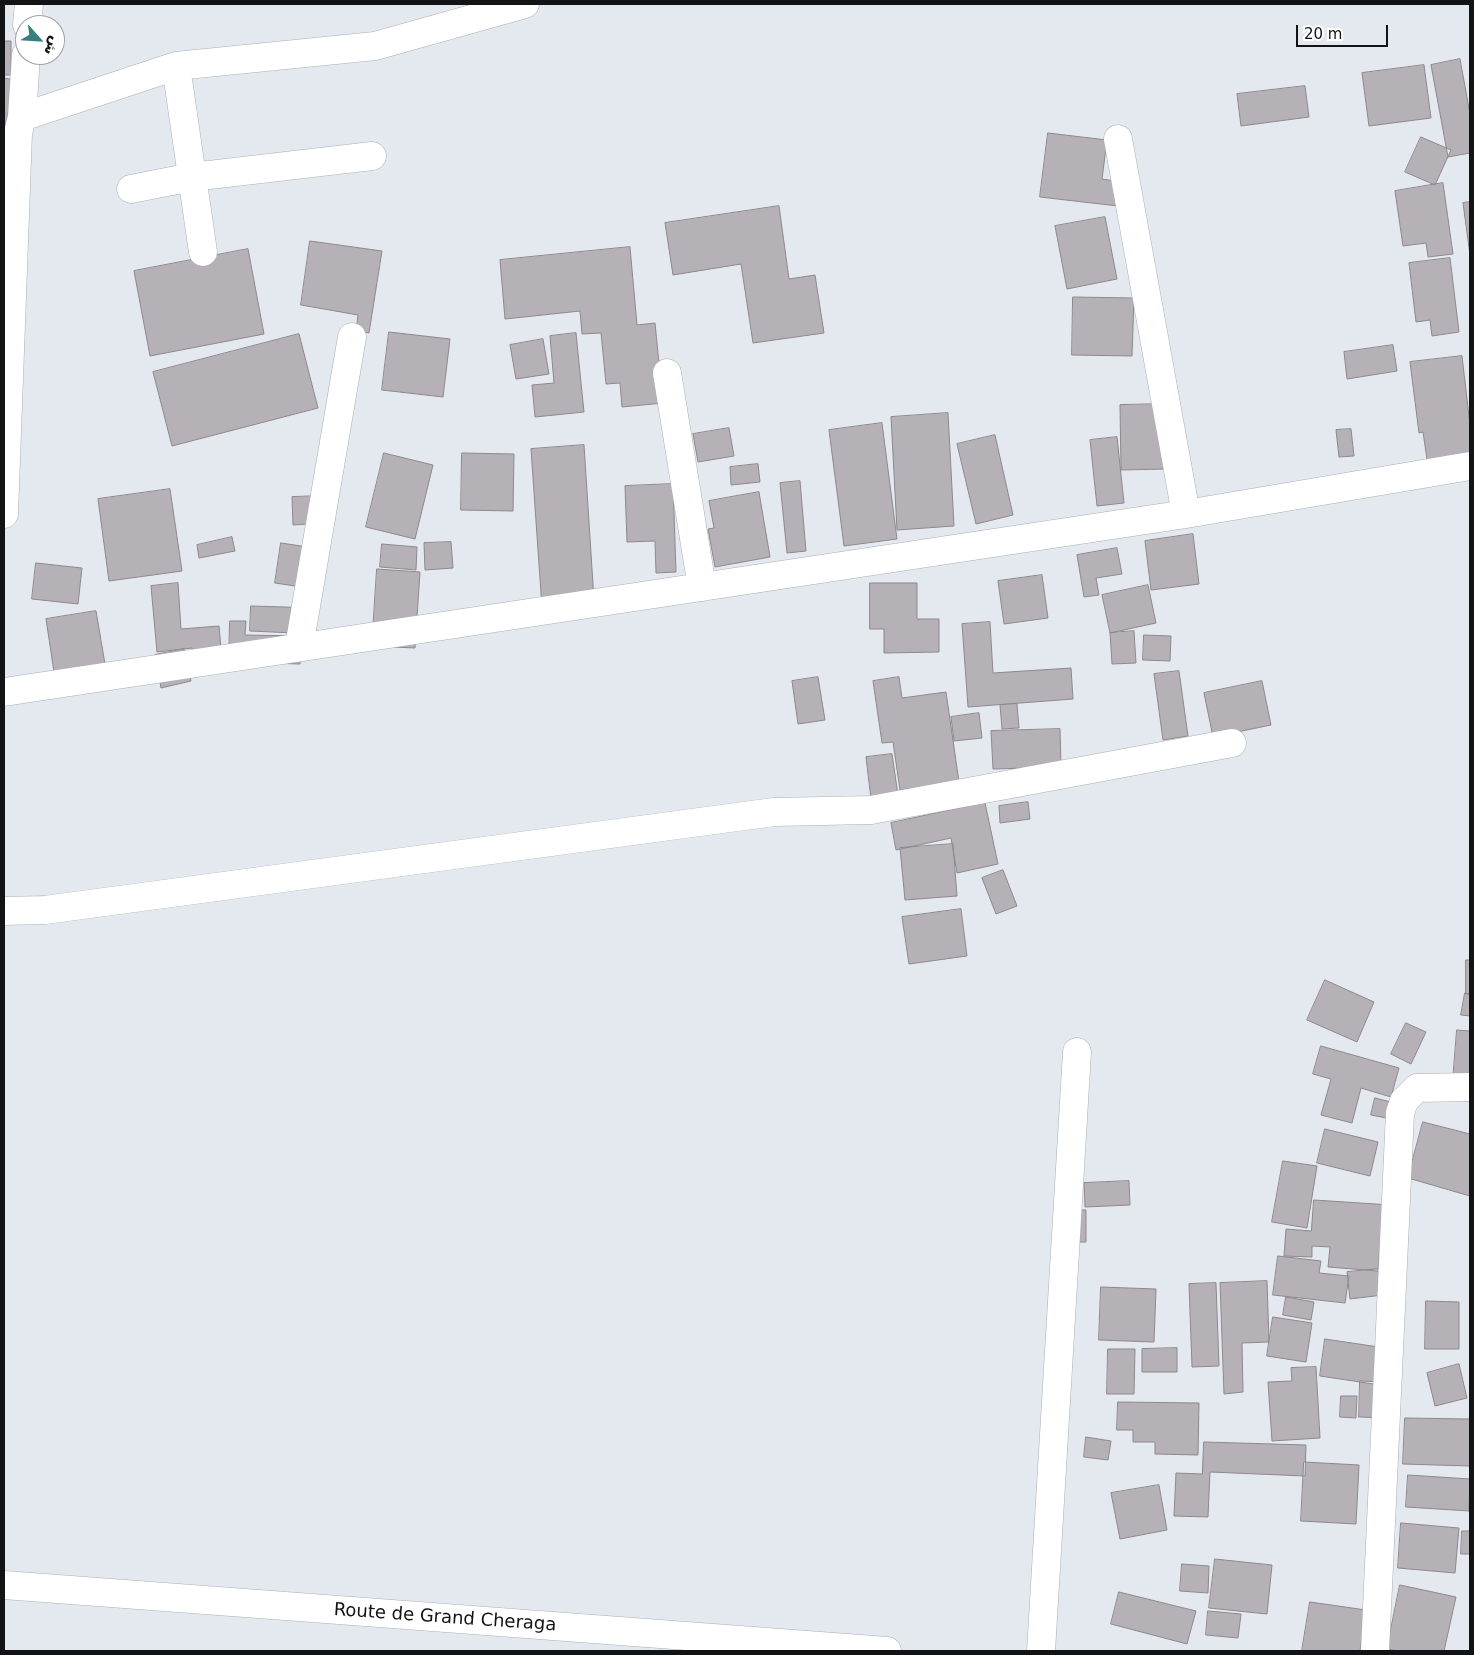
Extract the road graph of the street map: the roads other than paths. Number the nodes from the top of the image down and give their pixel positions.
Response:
1 (525, 4) edge
2 (24, 65) edge
3 (176, 66) junction
4 (15, 127) edge
5 (1118, 139) dead end
6 (372, 156) dead end
7 (192, 177) junction
8 (131, 189) dead end
9 (203, 252) dead end
10 (352, 337) dead end
11 (667, 373) dead end
12 (1470, 466) edge
13 (4, 505) edge
14 (1186, 514) junction
15 (702, 587) junction
16 (298, 647) junction
17 (4, 692) edge
18 (1232, 743) dead end
19 (4, 911) edge
20 (1077, 1052) dead end
21 (1470, 1087) edge
22 (4, 1585) edge
23 (870, 1651) edge
24 (1041, 1651) edge
25 (1374, 1651) edge

1 - 3 street
2 - 4 street
3 - 4 street
3 - 7 street
4 - 13 street
5 - 14 street
6 - 7 street
7 - 8 street
7 - 9 street
10 - 16 street
11 - 15 street
12 - 14 street
14 - 15 street
15 - 16 street
16 - 17 street
18 - 19 street
20 - 24 street
21 - 25 street
22 - 23 street, Route de Grand Cheraga

